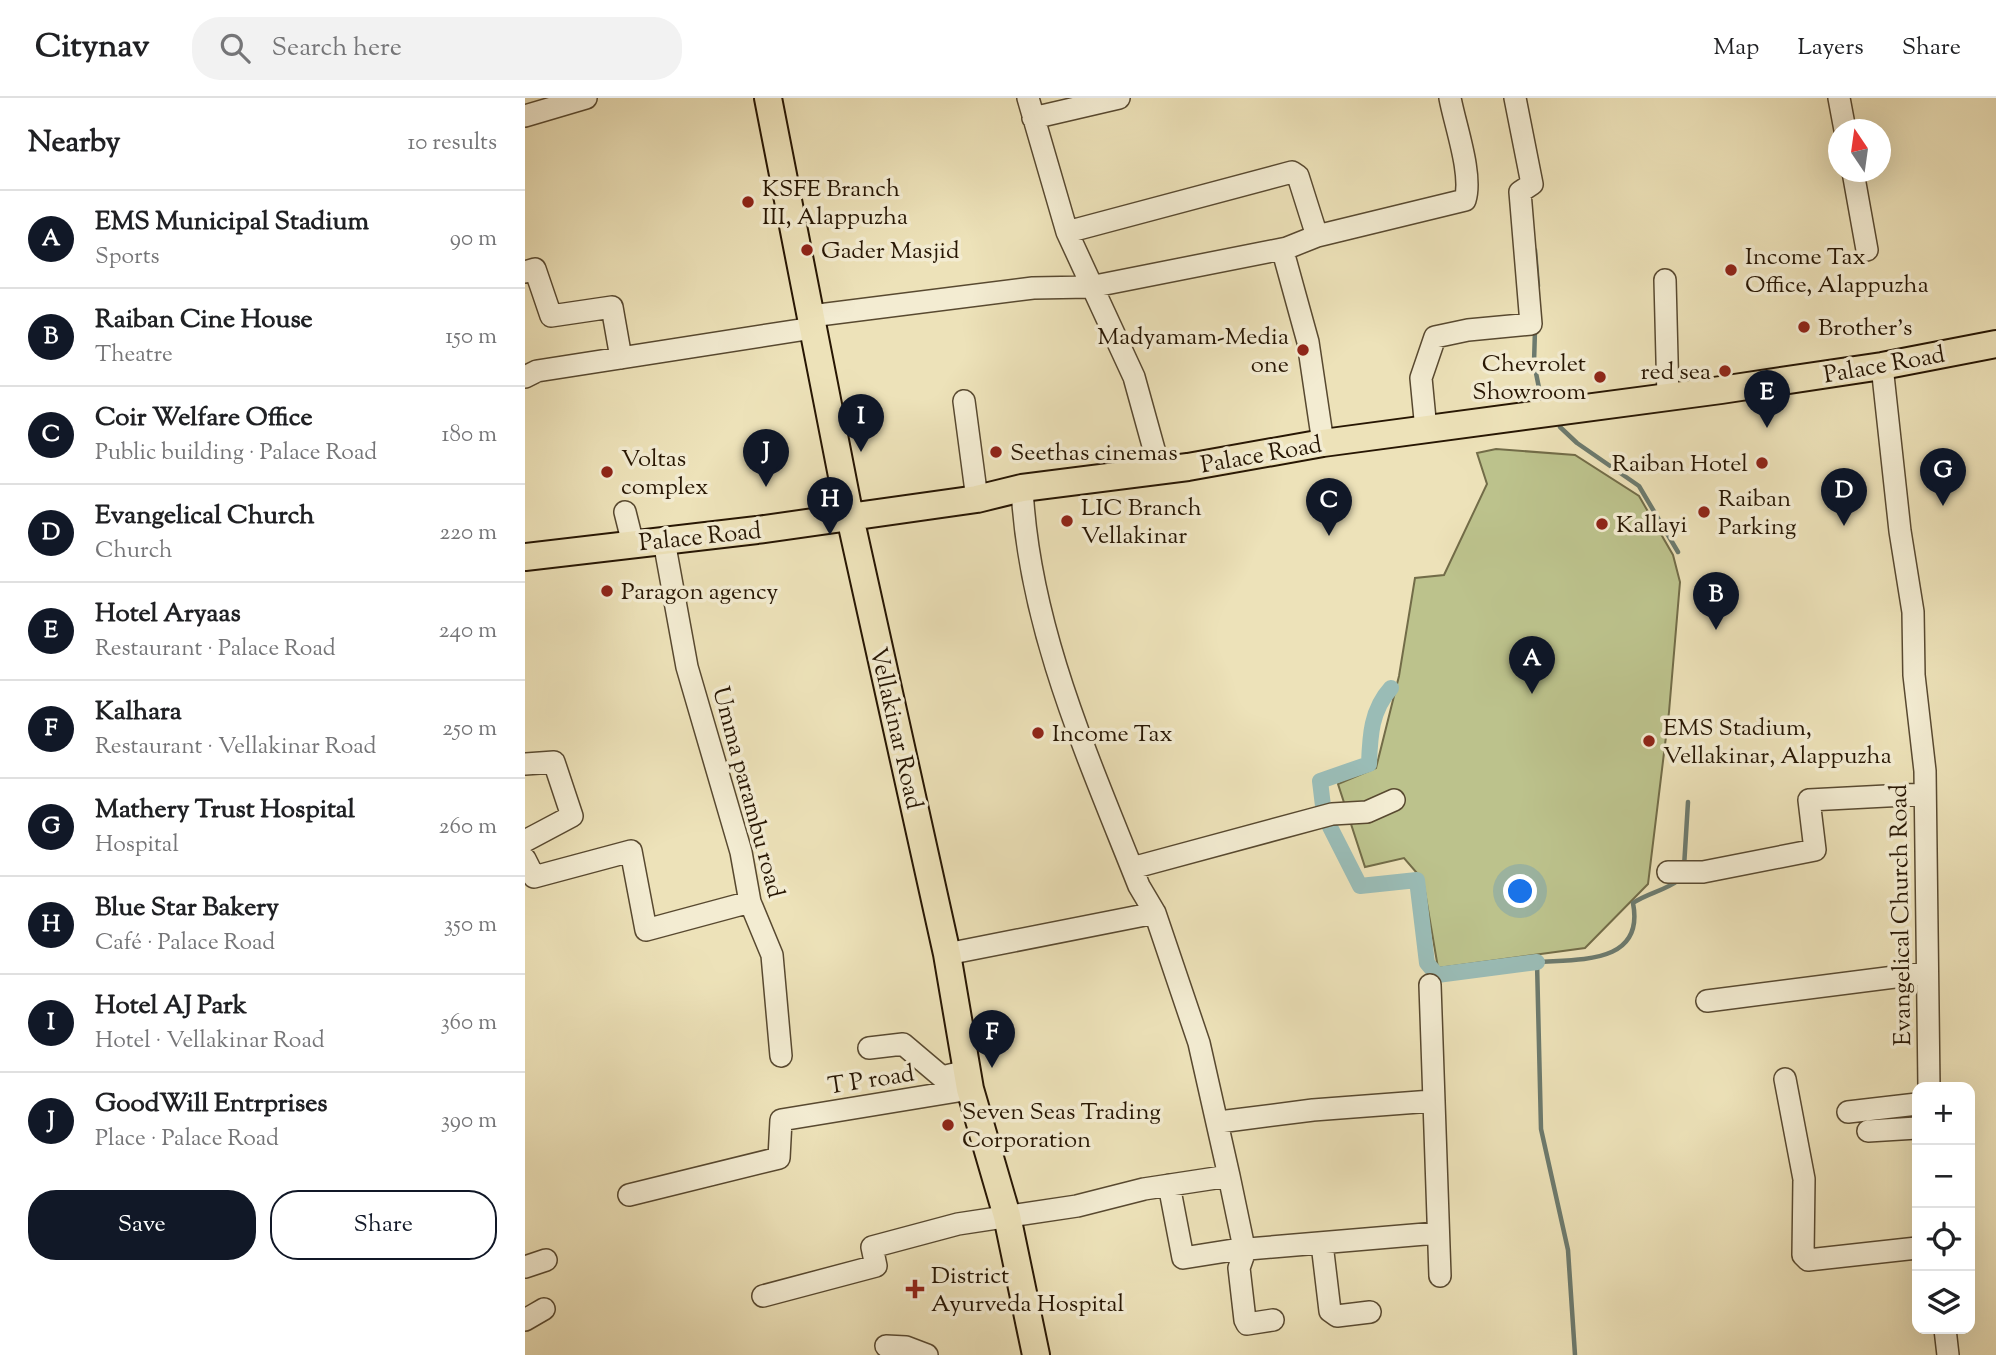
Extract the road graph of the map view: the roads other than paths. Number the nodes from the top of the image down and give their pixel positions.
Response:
1 (586, 98) edge
2 (768, 98) edge
3 (1119, 98) edge
4 (1450, 98) edge
5 (1515, 98) edge
6 (1839, 98) edge
7 (1031, 108) edge
8 (525, 116) edge
9 (1843, 119) edge
10 (1855, 182) edge
11 (1067, 232) junction
12 (1317, 236) junction
13 (1287, 248) junction
14 (1867, 250) dead end
15 (525, 272) edge
16 (1665, 280) dead end
17 (1090, 287) junction
18 (812, 322) junction
19 (1996, 344) edge
20 (621, 358) junction
21 (1882, 366) junction
22 (525, 377) edge
23 (1668, 398) junction
24 (964, 401) dead end
25 (1426, 430) junction
26 (1323, 443) junction
27 (1160, 471) junction
28 (1022, 488) junction
29 (977, 499) junction
30 (625, 512) dead end
31 (850, 517) junction
32 (664, 541) junction
33 (633, 544) junction
34 (525, 557) edge
35 (525, 764) edge
36 (1925, 794) junction
37 (1394, 800) dead end
38 (525, 841) edge
39 (525, 859) edge
40 (1132, 868) junction
41 (1668, 872) dead end
42 (750, 902) junction
43 (1155, 913) junction
44 (947, 954) junction
45 (1926, 973) junction
46 (1430, 985) dead end
47 (1707, 1001) dead end
48 (869, 1048) dead end
49 (781, 1056) dead end
50 (1785, 1079) dead end
51 (968, 1080) junction
52 (1929, 1082) edge
53 (1432, 1101) junction
54 (1912, 1105) edge
55 (1848, 1112) dead end
56 (1219, 1122) junction
57 (1912, 1128) edge
58 (1868, 1131) dead end
59 (1229, 1176) junction
60 (1169, 1185) junction
61 (629, 1195) dead end
62 (1007, 1216) junction
63 (1437, 1233) junction
64 (1322, 1244) junction
65 (1246, 1248) junction
66 (1912, 1249) edge
67 (547, 1260) dead end
68 (525, 1267) edge
69 (1440, 1276) dead end
70 (763, 1296) dead end
71 (544, 1310) dead end
72 (1370, 1312) dead end
73 (525, 1320) edge
74 (1273, 1320) dead end
75 (1945, 1334) edge
76 (886, 1346) dead end
77 (927, 1355) edge
78 (1035, 1355) edge
79 (1948, 1355) edge

1 - 8 street
2 - 18 main road, Vellakinar Road
3 - 7 street
4 - 12 street
5 - 25 street
6 - 9 street
7 - 11 street
10 - 14 street
11 - 12 street
11 - 17 street
12 - 13 street
13 - 17 street
13 - 26 street
15 - 20 street
16 - 23 street
17 - 18 street
17 - 27 street
18 - 20 street
18 - 31 main road, Vellakinar Road
19 - 21 main road, Palace Road
20 - 22 street
21 - 23 main road, Palace Road
21 - 36 street, Evangelical Church Road
23 - 25 main road, Palace Road
24 - 29 street
25 - 26 main road, Palace Road
26 - 27 main road, Palace Road
27 - 28 main road, Palace Road
28 - 29 main road, Palace Road
28 - 40 street
29 - 31 main road, Palace Road
30 - 33 street
31 - 32 main road, Palace Road
31 - 44 main road, Vellakinar Road
32 - 33 main road, Palace Road
32 - 42 street, Umma parambu road
33 - 34 main road, Palace Road
35 - 38 street
36 - 41 street
36 - 45 street, Evangelical Church Road
37 - 40 street
39 - 42 street
40 - 43 street
42 - 49 street, Umma parambu road
43 - 44 street
43 - 56 street
44 - 51 main road, Vellakinar Road
45 - 47 street
45 - 52 street, Evangelical Church Road
46 - 53 street
48 - 51 street
50 - 66 street
51 - 61 street, T P road
51 - 62 main road, Vellakinar Road
53 - 56 street
53 - 63 street
54 - 55 street
56 - 59 street
57 - 58 street
59 - 60 street
59 - 65 street
60 - 62 street
60 - 65 street
62 - 70 street
62 - 78 main road, Vellakinar Road
63 - 64 street
63 - 69 street
64 - 65 street
64 - 72 street
65 - 74 street
67 - 68 street
71 - 73 street
75 - 79 street
76 - 77 street

